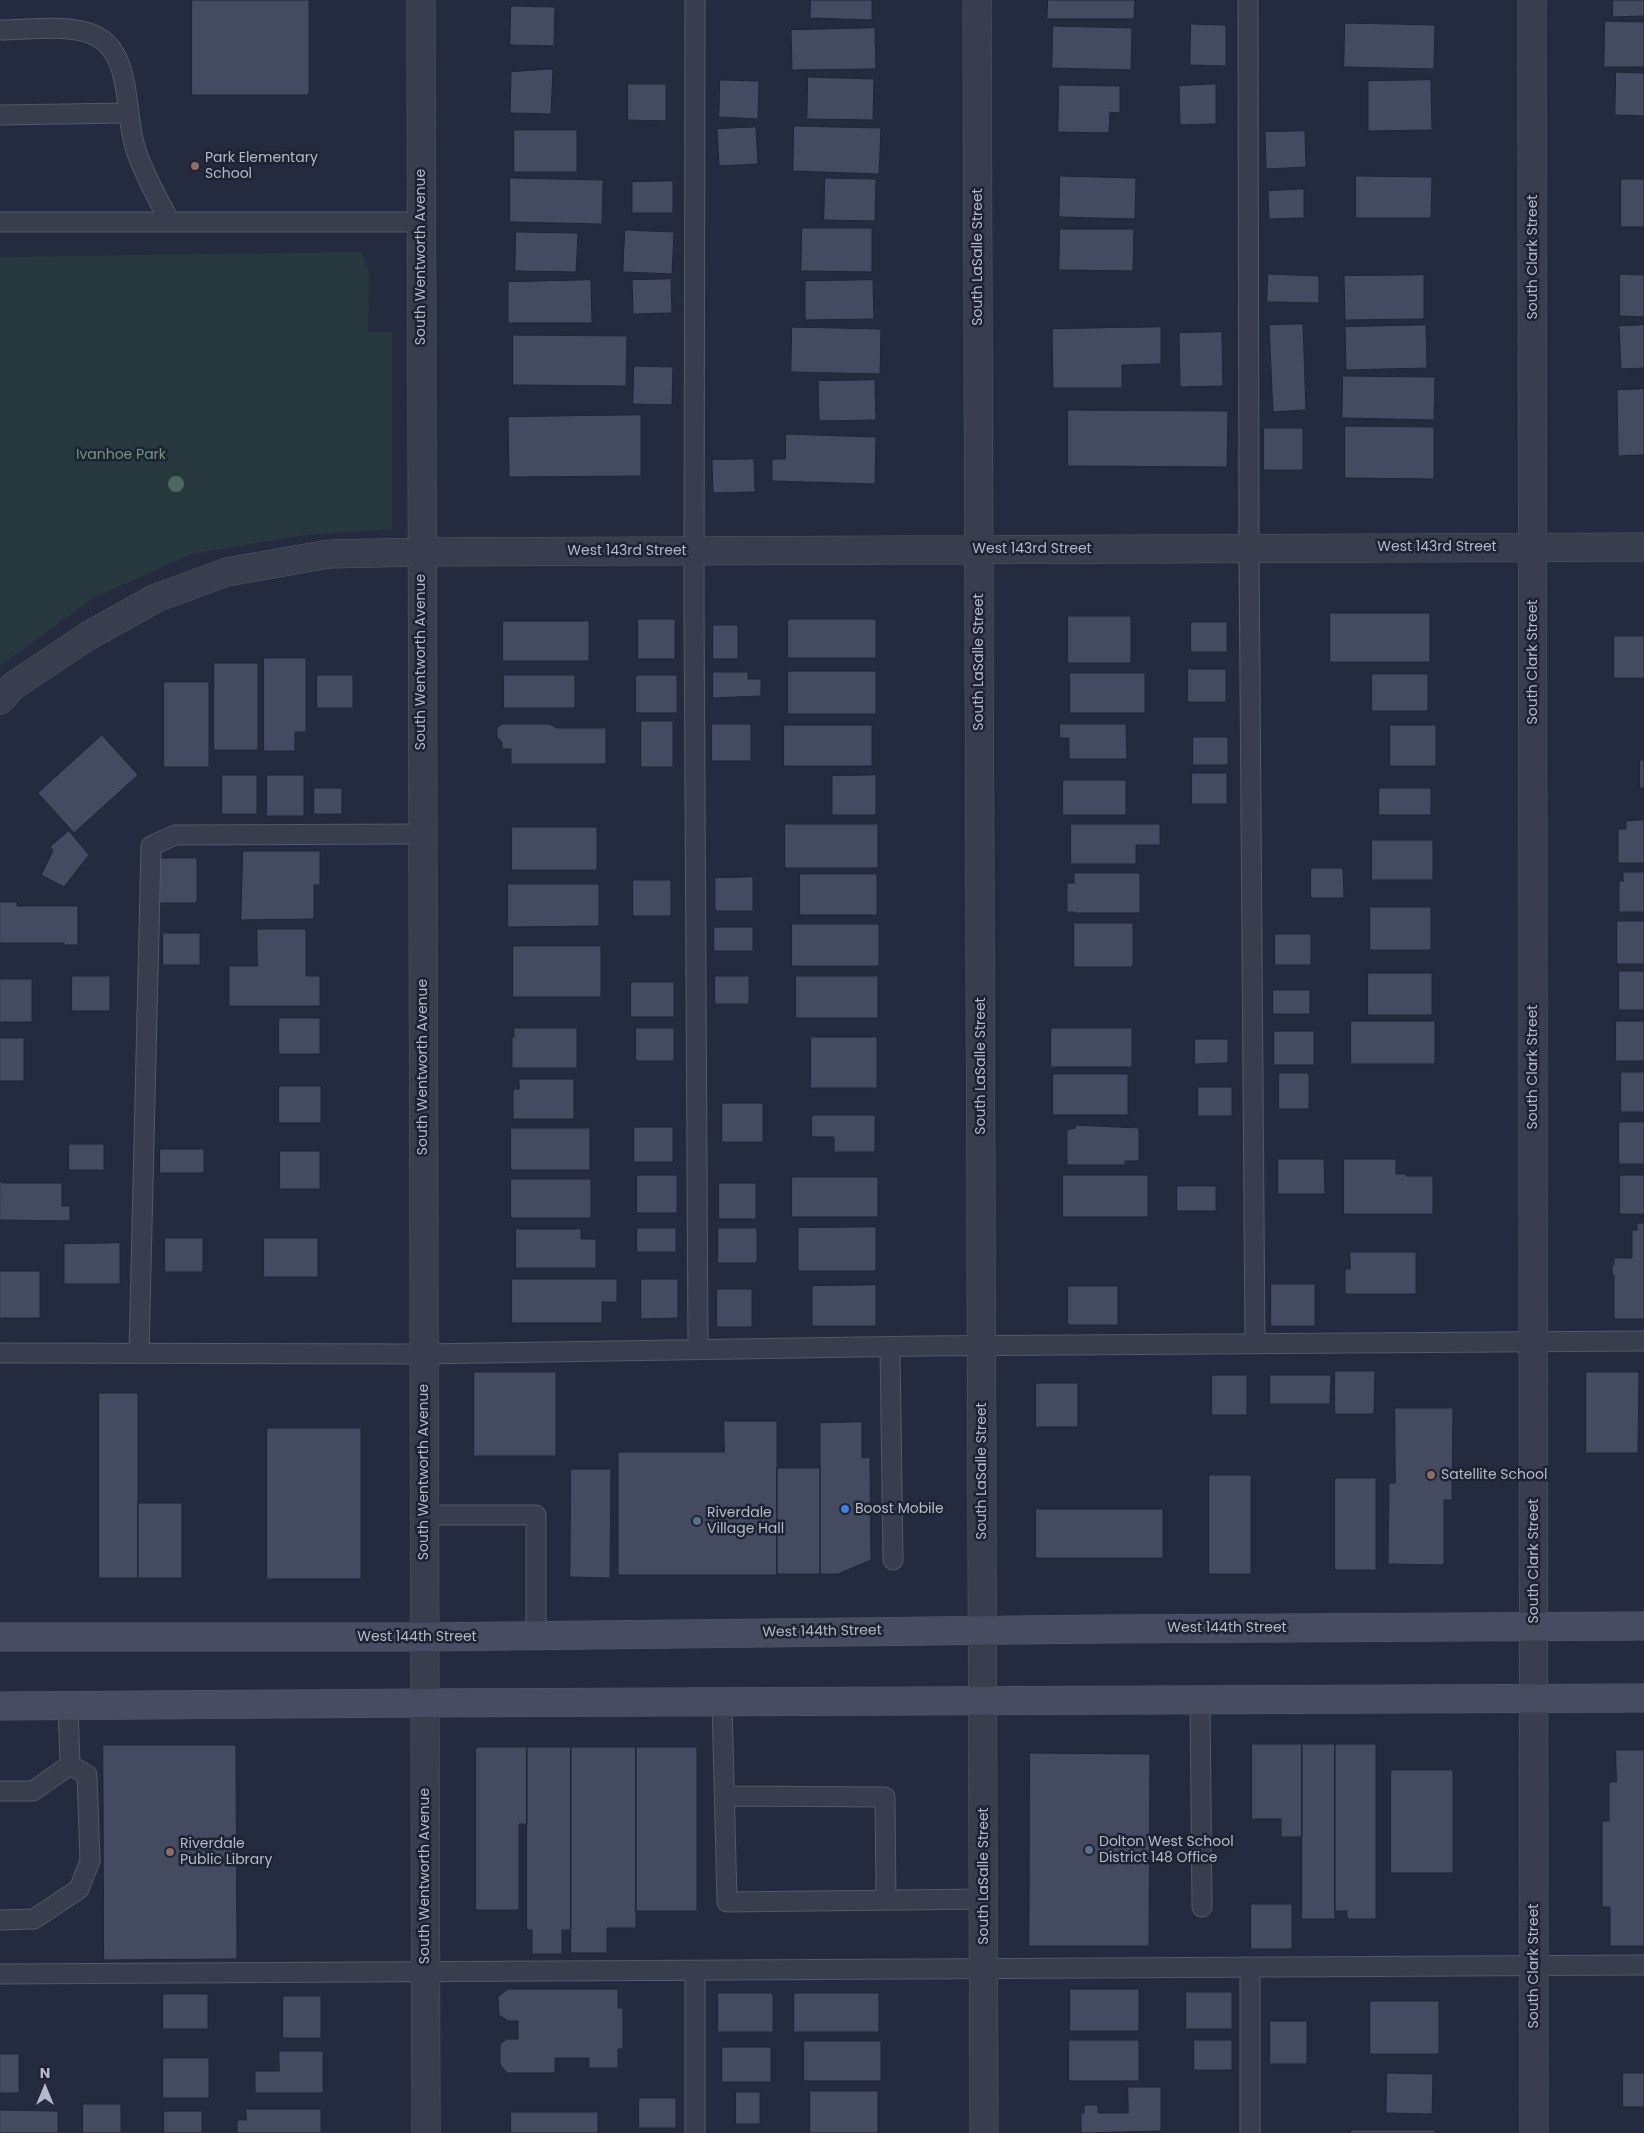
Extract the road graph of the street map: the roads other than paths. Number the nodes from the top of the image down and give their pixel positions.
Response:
1 (421, 0) edge
2 (695, 0) edge
3 (977, 0) edge
4 (1248, 0) edge
5 (1532, 0) edge
6 (0, 30) edge
7 (127, 112) junction
8 (0, 115) edge
9 (0, 222) edge
10 (170, 222) junction
11 (421, 222) junction
12 (1533, 547) junction
13 (1644, 547) edge
14 (1249, 548) junction
15 (979, 550) junction
16 (694, 551) junction
17 (421, 552) junction
18 (0, 700) edge
19 (422, 834) junction
20 (1644, 1341) edge
21 (1534, 1342) junction
22 (1255, 1344) junction
23 (982, 1346) junction
24 (890, 1347) junction
25 (698, 1349) junction
26 (0, 1353) edge
27 (139, 1353) junction
28 (423, 1354) junction
29 (424, 1515) junction
30 (893, 1560) dead end
31 (1534, 1626) junction
32 (1644, 1626) edge
33 (983, 1630) junction
34 (536, 1636) junction
35 (0, 1637) edge
36 (424, 1637) junction
37 (1644, 1698) edge
38 (1534, 1699) junction
39 (1200, 1700) junction
40 (983, 1701) junction
41 (722, 1702) junction
42 (424, 1703) junction
43 (0, 1706) edge
44 (68, 1706) junction
45 (70, 1765) junction
46 (0, 1791) edge
47 (725, 1796) junction
48 (984, 1899) junction
49 (886, 1900) junction
50 (1202, 1907) dead end
51 (0, 1920) edge
52 (1644, 1965) edge
53 (1534, 1966) junction
54 (1250, 1968) junction
55 (984, 1969) junction
56 (695, 1971) junction
57 (426, 1972) junction
58 (0, 1974) edge
59 (426, 2133) edge
60 (695, 2133) edge
61 (984, 2133) edge
62 (1250, 2133) edge
63 (1534, 2133) edge

1 - 11 street, South Wentworth Avenue
2 - 16 lane
3 - 15 street, South LaSalle Street
4 - 14 lane
5 - 12 street, South Clark Street
6 - 7 lane
7 - 8 lane
7 - 10 lane
9 - 10 lane
10 - 11 lane
11 - 17 street, South Wentworth Avenue
12 - 13 street, West 143rd Street
12 - 14 street, West 143rd Street
12 - 21 street, South Clark Street
14 - 15 street, West 143rd Street
14 - 22 lane
15 - 16 street, West 143rd Street
15 - 23 street, South LaSalle Street
16 - 17 street, West 143rd Street
16 - 25 lane
17 - 18 street, West 143rd Street
17 - 19 street, South Wentworth Avenue
19 - 27 lane
19 - 28 street, South Wentworth Avenue
20 - 21 lane
21 - 22 lane
21 - 31 street, South Clark Street
22 - 23 lane
23 - 24 lane
23 - 33 street, South LaSalle Street
24 - 25 lane
24 - 30 lane
25 - 28 lane
26 - 27 lane
27 - 28 lane
28 - 29 street, South Wentworth Avenue
29 - 34 lane
29 - 36 street, South Wentworth Avenue
31 - 32 street, West 144th Street
31 - 33 street, West 144th Street
31 - 38 street, South Clark Street
33 - 34 street, West 144th Street
33 - 40 street, South LaSalle Street
34 - 36 street, West 144th Street
35 - 36 street, West 144th Street
36 - 42 street, South Wentworth Avenue
37 - 38 street
38 - 39 street
38 - 53 street, South Clark Street
39 - 40 street
39 - 50 lane
40 - 41 street
40 - 48 street, South LaSalle Street
41 - 42 street
41 - 47 lane
42 - 44 street
42 - 57 street, South Wentworth Avenue
43 - 44 street
44 - 45 lane
45 - 46 lane
45 - 51 lane
47 - 49 lane
47 - 49 lane
48 - 49 lane
48 - 55 street, South LaSalle Street
52 - 53 lane
53 - 54 lane
53 - 63 street, South Clark Street
54 - 55 lane
54 - 62 lane
55 - 56 lane
55 - 61 street, South LaSalle Street
56 - 57 lane
56 - 60 lane
57 - 58 lane
57 - 59 street, South Wentworth Avenue

